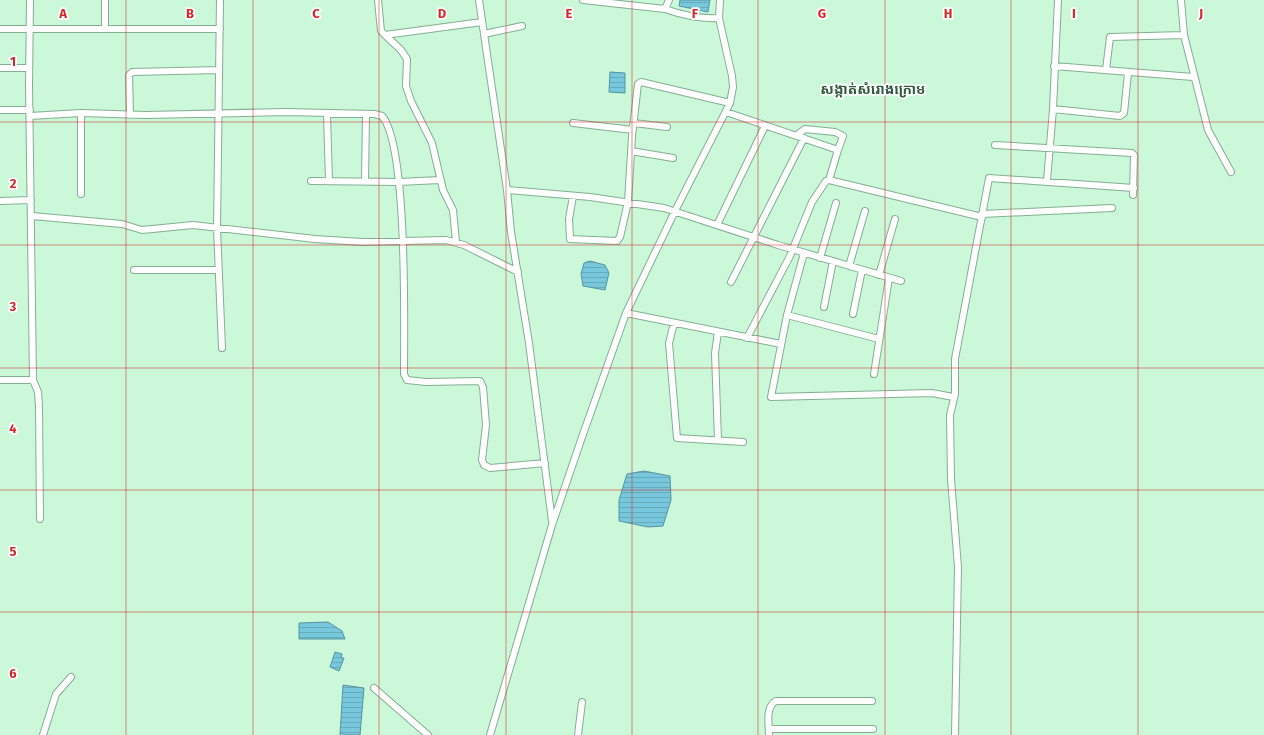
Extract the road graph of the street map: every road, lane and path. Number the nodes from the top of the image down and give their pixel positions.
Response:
1 (30, 0) edge
2 (105, 0) edge
3 (220, 0) edge
4 (378, 0) edge
5 (479, 0) edge
6 (583, 0) edge
7 (668, 0) edge
8 (720, 0) edge
9 (1058, 0) edge
10 (1181, 0) edge
11 (615, 2) edge
12 (664, 9) junction
13 (718, 18) junction
14 (482, 22) junction
15 (522, 26) dead end
16 (0, 29) edge
17 (30, 29) junction
18 (106, 29) junction
19 (220, 29) junction
20 (385, 34) junction
21 (484, 34) junction
22 (1184, 35) junction
23 (1054, 66) junction
24 (0, 68) edge
25 (29, 68) junction
26 (219, 70) junction
27 (1106, 70) junction
28 (1128, 73) junction
29 (1193, 77) junction
30 (730, 103) junction
31 (1053, 109) junction
32 (0, 110) edge
33 (726, 112) junction
34 (30, 113) junction
35 (81, 113) junction
36 (218, 114) junction
37 (327, 114) junction
38 (366, 114) junction
39 (130, 115) junction
40 (573, 123) dead end
41 (634, 123) junction
42 (765, 126) junction
43 (666, 127) dead end
44 (633, 130) junction
45 (797, 135) junction
46 (804, 138) junction
47 (995, 145) dead end
48 (1049, 148) junction
49 (838, 150) junction
50 (631, 151) junction
51 (673, 158) dead end
52 (1231, 172) dead end
53 (440, 180) junction
54 (829, 180) junction
55 (312, 181) dead end
56 (329, 181) junction
57 (365, 181) junction
58 (1047, 181) junction
59 (399, 182) junction
60 (1134, 188) junction
61 (507, 190) junction
62 (81, 194) dead end
63 (1134, 195) dead end
64 (573, 196) junction
65 (31, 200) junction
66 (0, 201) edge
67 (628, 202) junction
68 (836, 203) dead end
69 (1112, 208) dead end
70 (675, 211) junction
71 (865, 211) dead end
72 (32, 216) junction
73 (982, 216) junction
74 (895, 219) dead end
75 (717, 225) junction
76 (216, 228) junction
77 (754, 237) junction
78 (402, 242) junction
79 (456, 242) junction
80 (792, 250) junction
81 (804, 253) junction
82 (820, 258) junction
83 (833, 261) junction
84 (849, 266) junction
85 (134, 270) dead end
86 (218, 270) junction
87 (862, 270) junction
88 (518, 272) junction
89 (879, 275) junction
90 (889, 278) junction
91 (901, 281) dead end
92 (731, 282) dead end
93 (824, 306) dead end
94 (626, 313) junction
95 (853, 314) dead end
96 (787, 315) junction
97 (674, 323) junction
98 (718, 332) junction
99 (747, 338) junction
100 (879, 339) junction
101 (781, 344) junction
102 (222, 348) dead end
103 (874, 374) dead end
104 (0, 380) edge
105 (33, 380) junction
106 (954, 397) junction
107 (718, 440) junction
108 (743, 442) dead end
109 (545, 463) junction
110 (40, 519) dead end
111 (552, 525) junction
112 (71, 677) dead end
113 (374, 688) dead end
114 (872, 701) dead end
115 (582, 702) dead end
116 (873, 729) dead end
117 (769, 732) edge
118 (43, 735) edge
119 (428, 735) edge
120 (490, 735) edge
121 (578, 735) edge
122 (955, 735) edge

1 - 17 street
2 - 18 street
3 - 19 street
4 - 20 street
5 - 14 street
6 - 11 street
7 - 12 street
8 - 13 street
9 - 23 street
10 - 22 street
11 - 12 street
12 - 13 street
13 - 30 street
14 - 20 street
14 - 21 street
15 - 21 street
16 - 17 street
17 - 18 street
17 - 25 street
18 - 19 street
19 - 26 street
20 - 53 street
21 - 61 street
22 - 27 street
22 - 29 street
23 - 27 street
23 - 31 street
24 - 25 street
25 - 34 street
26 - 36 street
26 - 39 street
27 - 28 street
28 - 29 street
28 - 31 street
29 - 52 street
30 - 33 street
30 - 41 street
31 - 48 street
32 - 34 street
33 - 42 street
33 - 70 street
34 - 35 street
34 - 65 street
35 - 39 street
35 - 62 street
36 - 37 street
36 - 39 street
36 - 76 street
37 - 38 street
37 - 56 street
38 - 57 street
38 - 59 street
40 - 44 street
41 - 43 street
41 - 44 street
42 - 45 street
42 - 75 street
44 - 50 street
45 - 46 street
45 - 49 street
46 - 49 street
46 - 77 street
47 - 48 street
48 - 58 street
48 - 60 street
49 - 54 street
50 - 51 street
50 - 67 street
53 - 59 street
53 - 79 street
54 - 73 street
54 - 80 street
55 - 56 street
56 - 57 street
57 - 59 street
58 - 60 street
58 - 73 street
59 - 78 street
60 - 63 street
61 - 64 street
61 - 88 street
64 - 67 street
64 - 67 street
65 - 66 street
65 - 72 street
67 - 70 street
68 - 82 street
69 - 73 street
70 - 75 street
70 - 94 street
71 - 84 street
72 - 76 street
72 - 105 street
73 - 106 street
74 - 89 street
75 - 77 street
76 - 78 street
76 - 86 street
77 - 80 street
77 - 92 street
78 - 79 street
78 - 109 street
79 - 88 street
80 - 81 street
80 - 99 street
81 - 82 street
81 - 96 street
82 - 83 street
83 - 84 street
83 - 93 street
84 - 87 street
85 - 86 street
86 - 102 street
87 - 89 street
87 - 95 street
88 - 109 street
89 - 90 street
90 - 91 street
90 - 100 street
94 - 97 street
94 - 111 street
96 - 100 street
96 - 101 street
97 - 98 street
97 - 107 street
98 - 99 street
98 - 107 street
99 - 101 street
100 - 103 street
101 - 106 street
104 - 105 street
105 - 110 street
106 - 122 street
107 - 108 street
109 - 111 street
111 - 120 street
112 - 118 street
113 - 119 street
114 - 117 street
115 - 121 street
116 - 117 street

